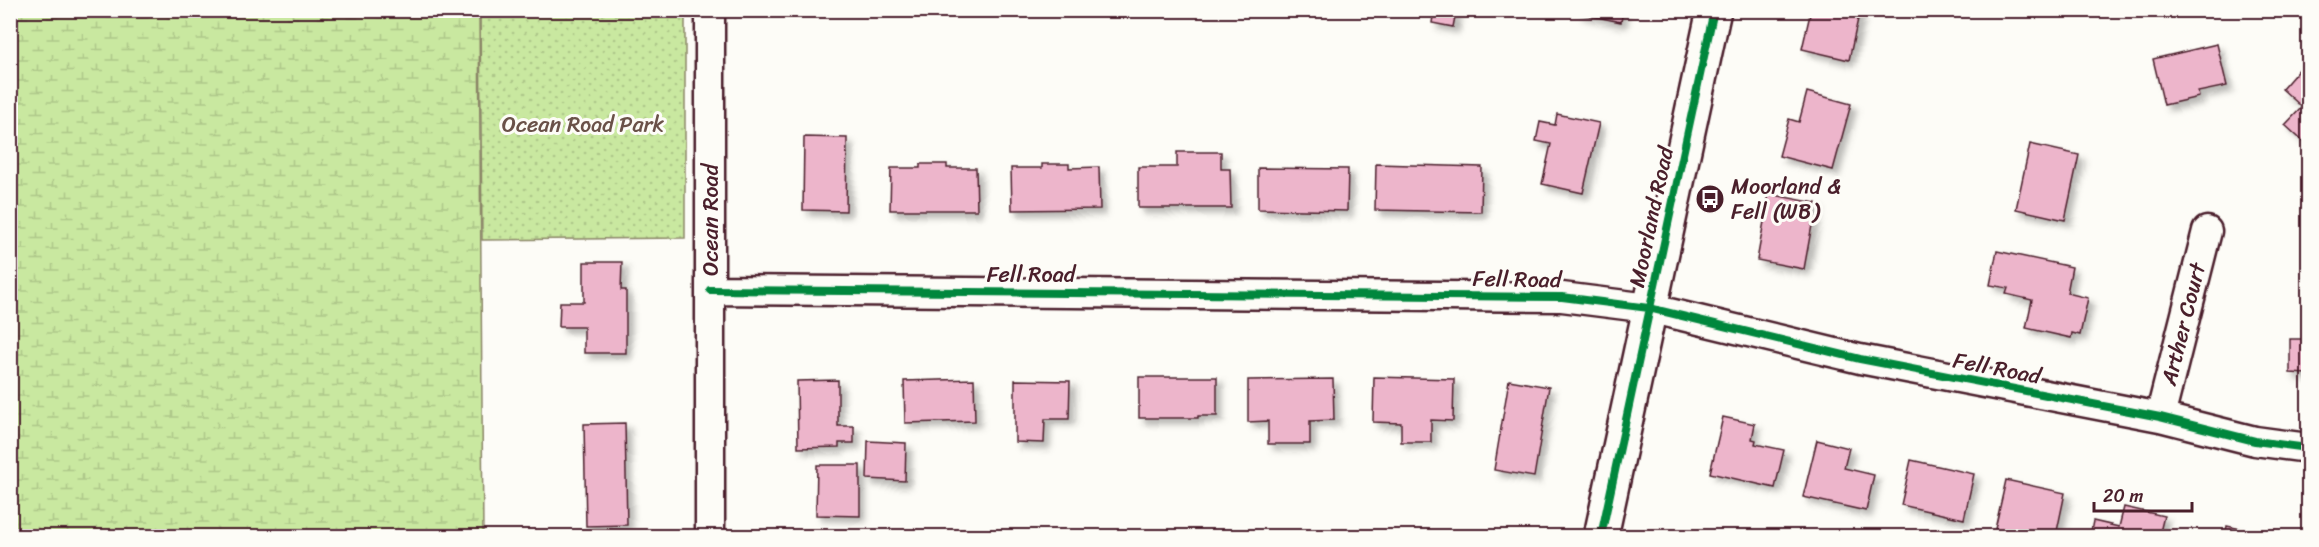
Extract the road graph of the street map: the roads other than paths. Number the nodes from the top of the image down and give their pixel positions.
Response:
1 (710, 10) edge
2 (1714, 10) edge
3 (2207, 231) dead end
4 (710, 290) junction
5 (1649, 308) junction
6 (2160, 417) junction
7 (2308, 448) edge
8 (710, 537) edge
9 (1602, 537) edge

1 - 4 street, Ocean Road
2 - 5 street, Moorland Road
3 - 6 street, Arther Court
4 - 5 street, Fell Road
4 - 8 street, Ocean Road
5 - 6 street, Fell Road
5 - 9 street, Moorland Road
6 - 7 street, Fell Road

